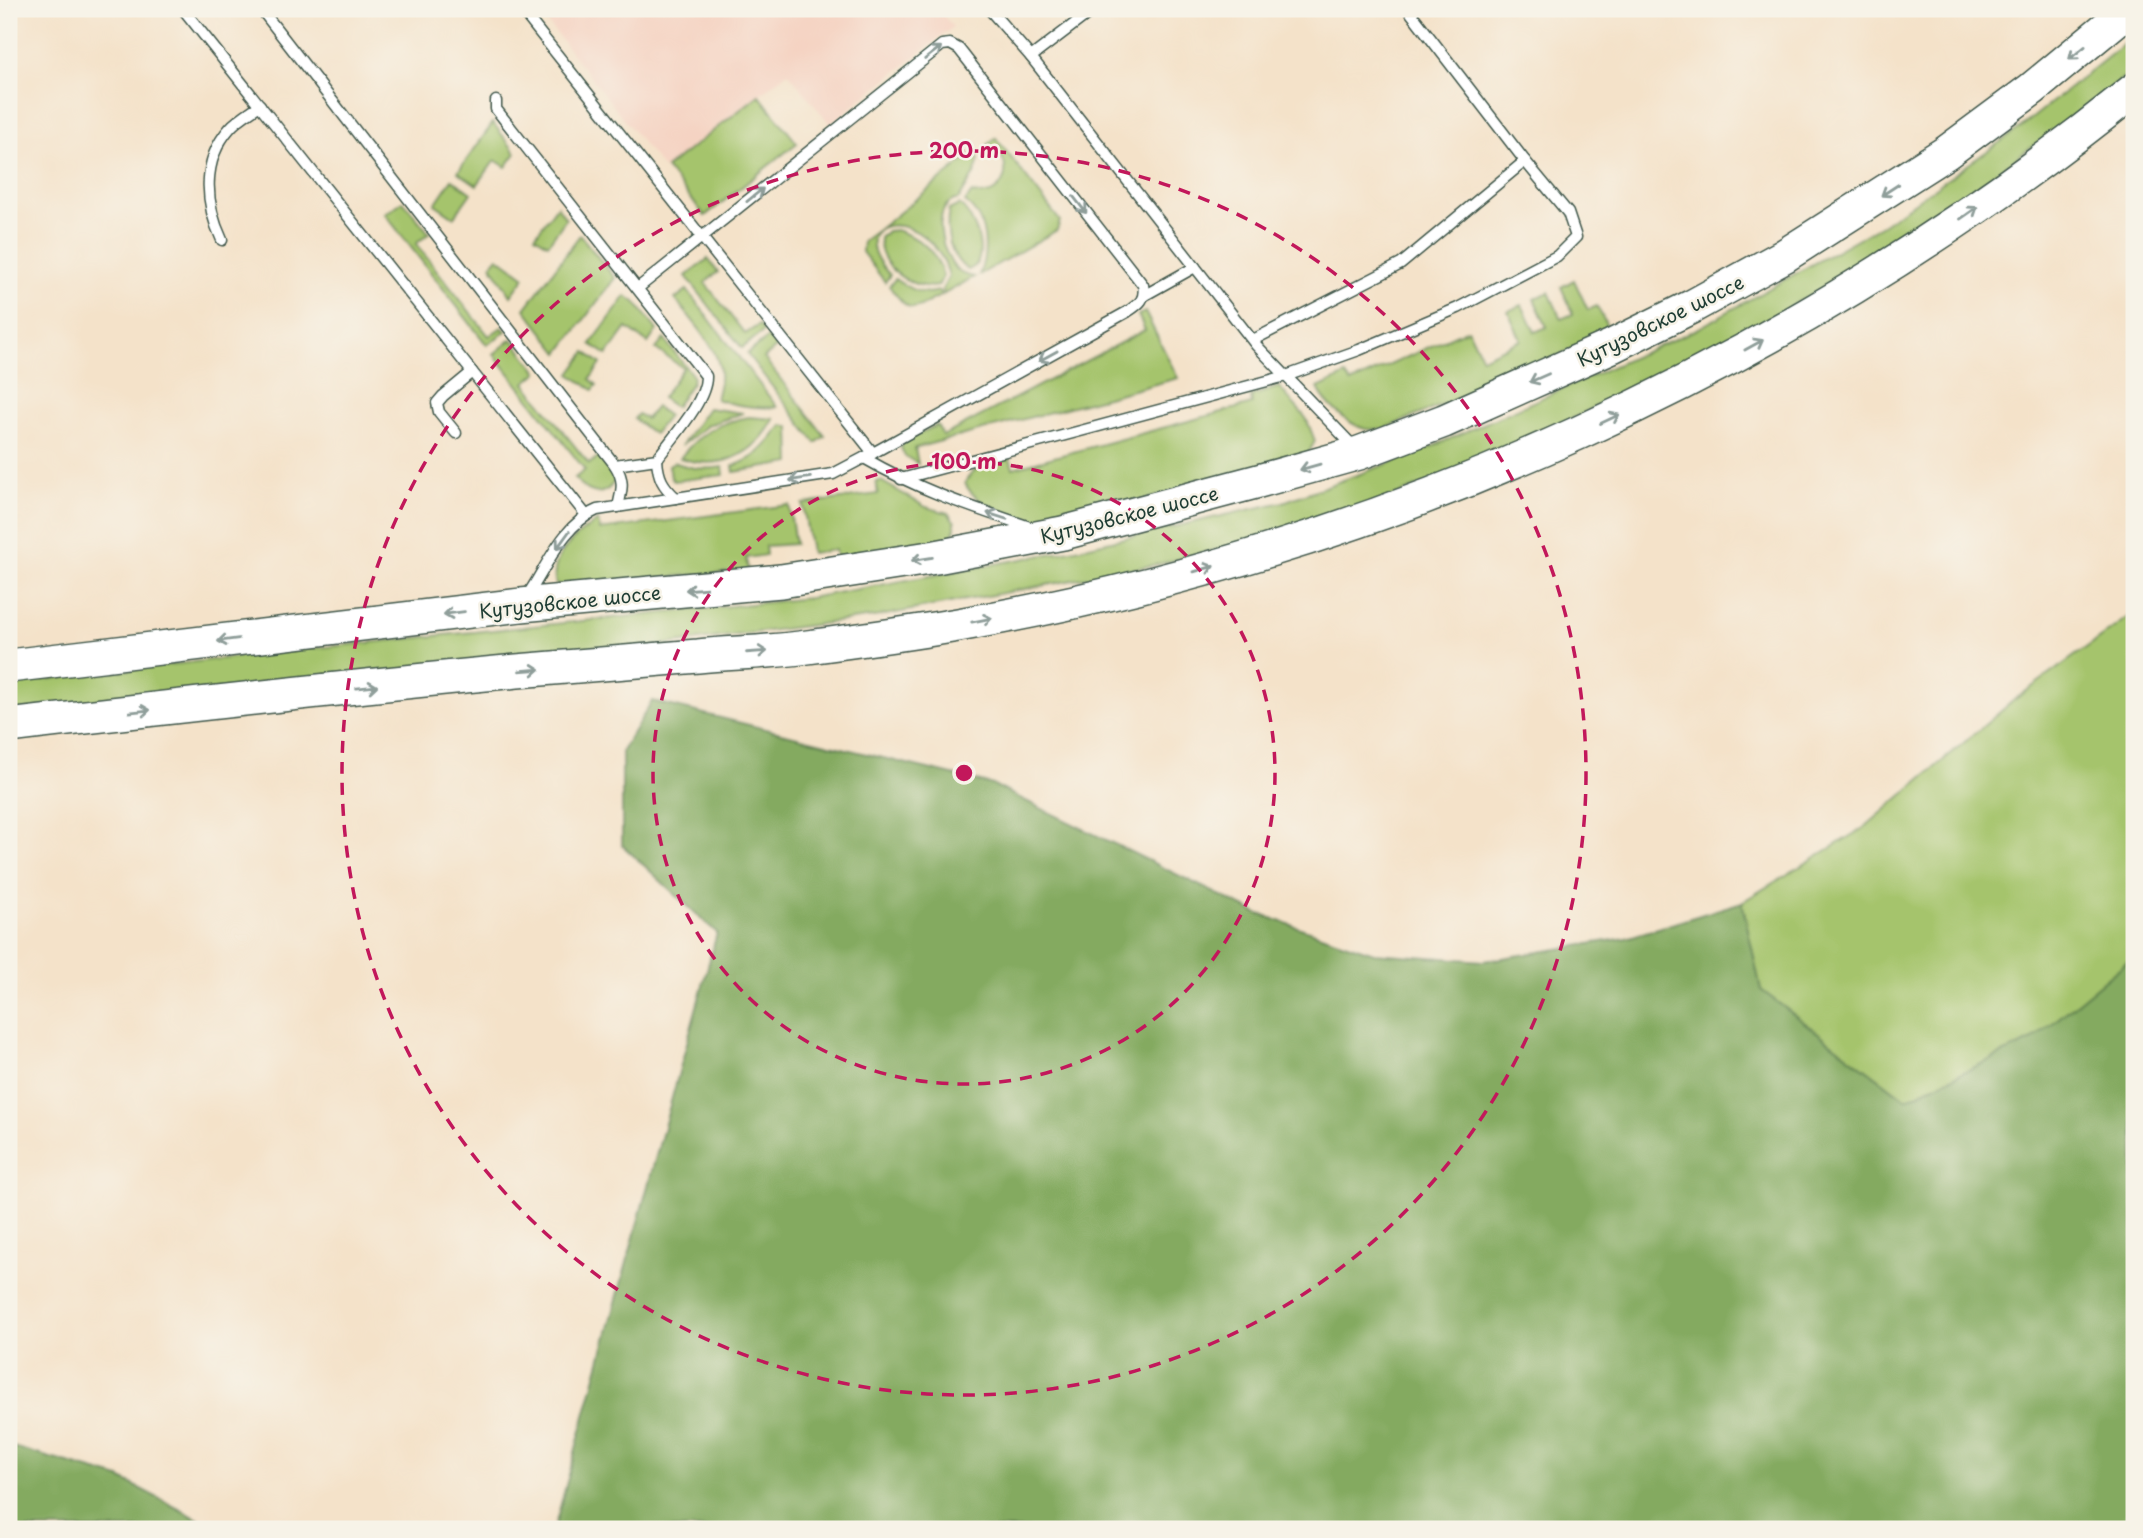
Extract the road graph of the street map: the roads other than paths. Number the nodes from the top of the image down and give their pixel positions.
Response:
1 (183, 9) edge
2 (261, 9) edge
3 (521, 9) edge
4 (989, 9) edge
5 (1094, 9) edge
6 (1408, 9) edge
7 (2129, 9) edge
8 (1031, 57) junction
9 (2134, 90) edge
10 (496, 101) dead end
11 (260, 105) junction
12 (1525, 161) junction
13 (702, 237) junction
14 (222, 240) dead end
15 (1195, 267) junction
16 (638, 288) junction
17 (1145, 295) junction
18 (1252, 340) junction
19 (472, 372) junction
20 (1286, 376) junction
21 (456, 433) dead end
22 (1359, 453) junction
23 (868, 455) junction
24 (657, 459) junction
25 (615, 465) junction
26 (901, 479) junction
27 (676, 498) junction
28 (618, 507) junction
29 (586, 515) junction
30 (1063, 533) junction
31 (522, 605) junction
32 (9, 666) edge
33 (9, 726) edge

1 - 11 lane
2 - 25 lane
3 - 13 lane
4 - 8 lane
5 - 8 lane
6 - 12 lane
7 -> 22 main road, Кутузовское шоссе
8 - 15 lane
33 -> 9 main road
10 - 16 lane
11 - 14 lane
11 - 19 lane
12 - 18 lane
12 - 20 lane
13 - 16 lane
13 -> 17 lane
13 - 23 lane
15 - 17 lane
15 - 18 lane
16 - 24 lane
17 -> 23 lane
18 - 20 lane
19 - 21 lane
19 - 29 lane
20 - 22 lane
20 - 26 lane
22 -> 30 main road, Кутузовское шоссе
23 - 26 lane
23 -> 27 lane
24 - 25 lane
24 - 27 lane
25 - 28 lane
30 -> 26 lane
27 - 28 lane
28 - 29 lane
29 -> 31 lane
30 -> 31 main road, Кутузовское шоссе
31 -> 32 main road, Кутузовское шоссе

